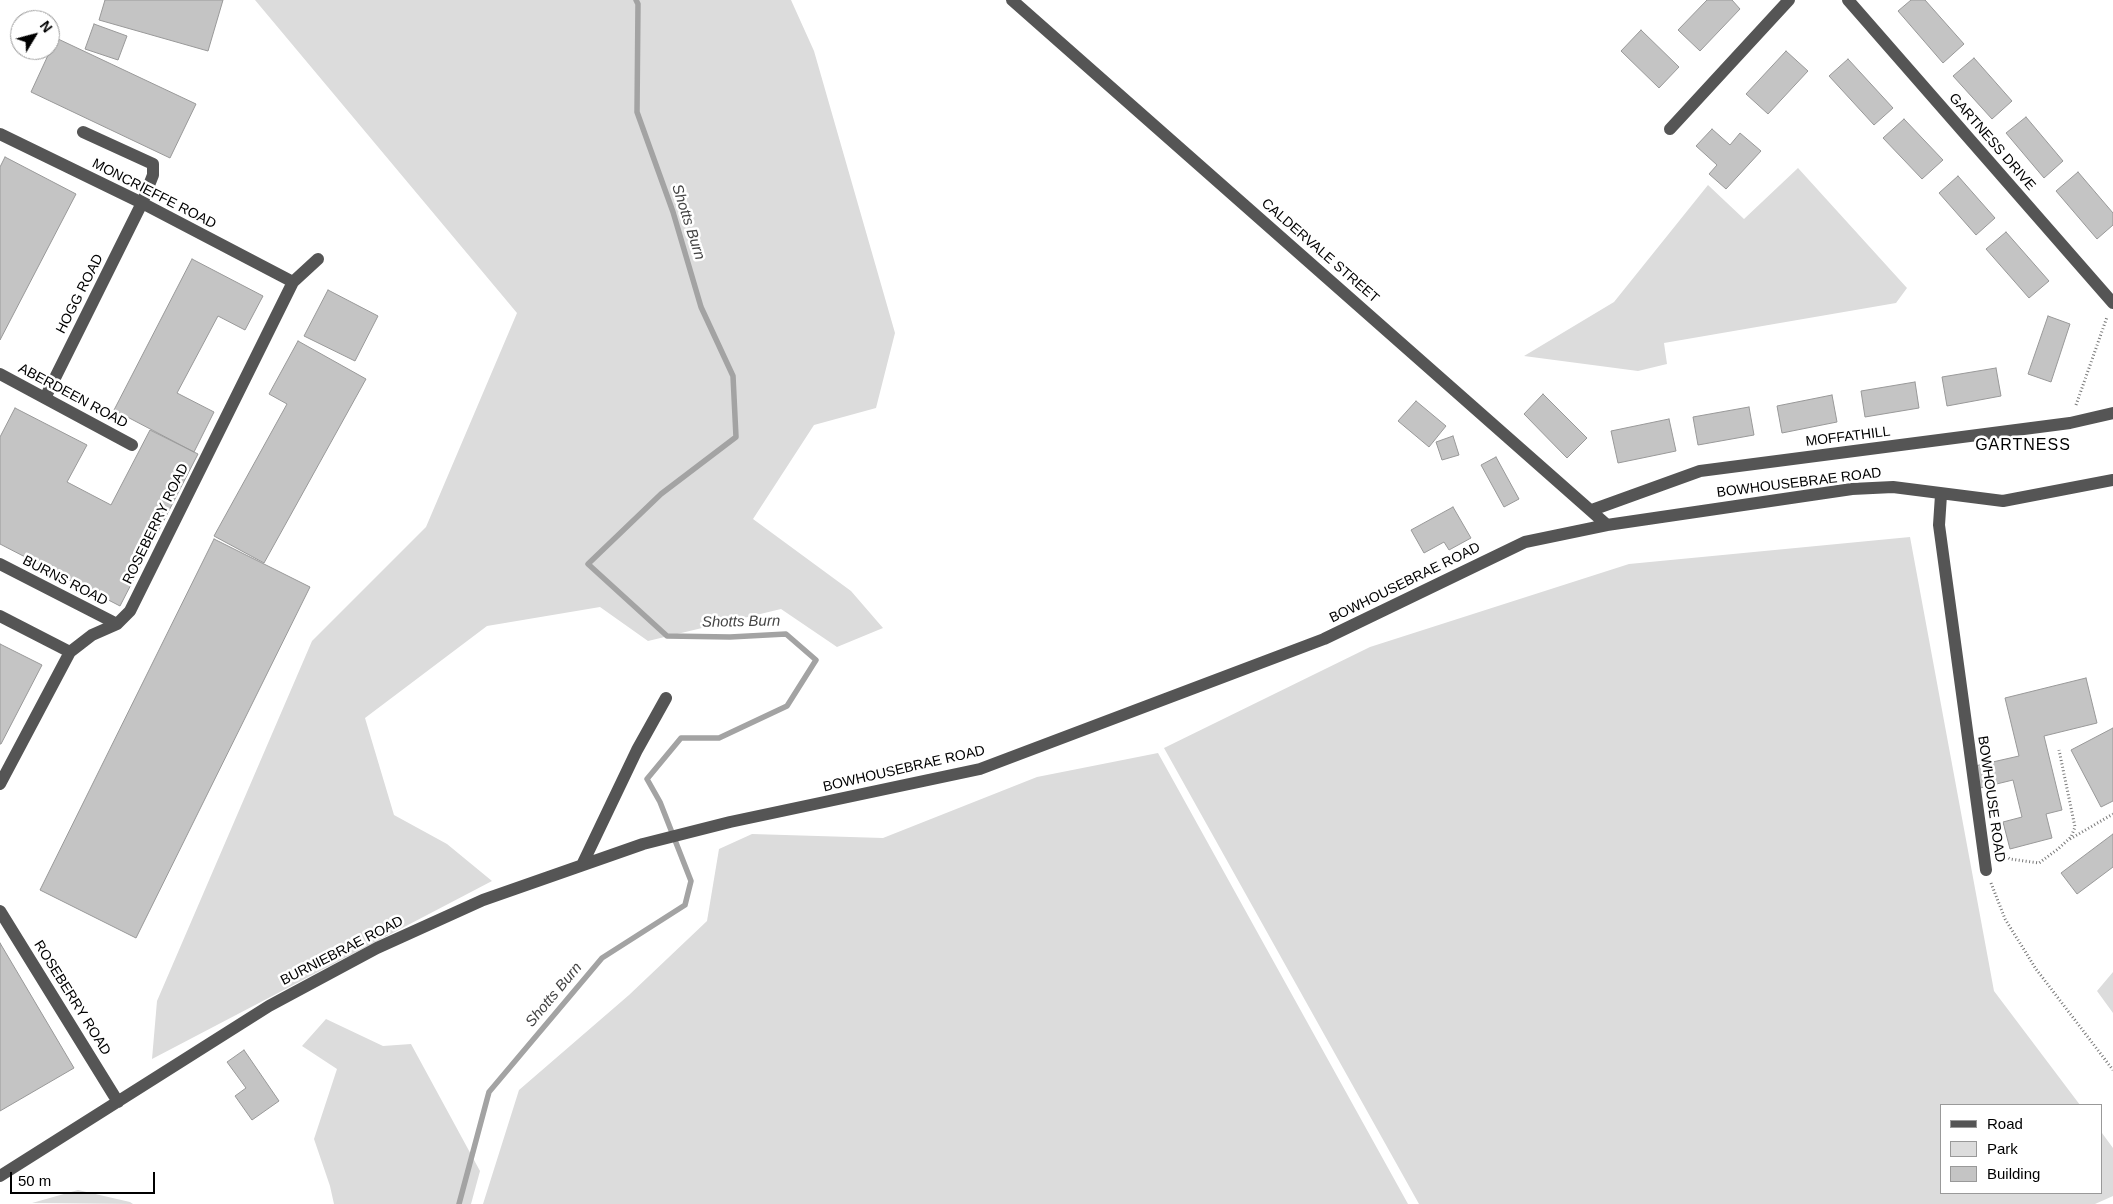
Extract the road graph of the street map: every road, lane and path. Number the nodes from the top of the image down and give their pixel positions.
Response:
1 (1012, 0) edge
2 (1789, 0) edge
3 (1848, 0) edge
4 (1670, 129) dead end
5 (83, 132) dead end
6 (0, 134) edge
7 (142, 203) junction
8 (318, 258) dead end
9 (293, 282) junction
10 (2113, 302) edge
11 (0, 374) edge
12 (45, 398) junction
13 (2113, 413) edge
14 (2070, 423) junction
15 (132, 445) dead end
16 (2113, 480) edge
17 (1941, 495) junction
18 (1592, 510) junction
19 (1607, 525) junction
20 (0, 564) edge
21 (0, 616) edge
22 (117, 624) junction
23 (70, 652) junction
24 (666, 698) dead end
25 (2059, 750) dead end
26 (0, 784) edge
27 (2113, 814) edge
28 (730, 822) joint
29 (1981, 839) junction
30 (2066, 842) junction
31 (582, 865) junction
32 (1986, 870) joint
33 (0, 911) edge
34 (2113, 1070) edge
35 (118, 1102) junction
36 (0, 1176) edge

1 - 18 street, CALDERVALE STREET
2 - 4 street
3 - 10 street, GARTNESS DRIVE
5 - 7 street, HOGG ROAD
6 - 7 street, MONCRIEFFE ROAD
7 - 9 street, MONCRIEFFE ROAD
7 - 12 street, HOGG ROAD
8 - 9 street, ROSEBERRY ROAD
9 - 22 street, ROSEBERRY ROAD
10 - 14 path
11 - 12 street, ABERDEEN ROAD
12 - 15 street, ABERDEEN ROAD
13 - 14 street, MOFFATHILL
14 - 18 street, MOFFATHILL
16 - 17 street, BOWHOUSEBRAE ROAD
17 - 19 street, BOWHOUSEBRAE ROAD
17 - 29 street, BOWHOUSE ROAD
18 - 19 street, CALDERVALE STREET
19 - 28 street, BOWHOUSEBRAE ROAD
20 - 22 street, BURNS ROAD
21 - 23 street
22 - 23 street, ROSEBERRY ROAD
23 - 26 street, ROSEBERRY ROAD
24 - 31 street
25 - 30 path
27 - 30 path
28 - 31 street, BURNIEBRAE ROAD
29 - 30 path
29 - 32 street, BOWHOUSE ROAD
31 - 35 street, BURNIEBRAE ROAD
32 - 34 path, BOWHOUSE ROAD
33 - 35 street, ROSEBERRY ROAD
35 - 36 street, BURNIEBRAE ROAD

